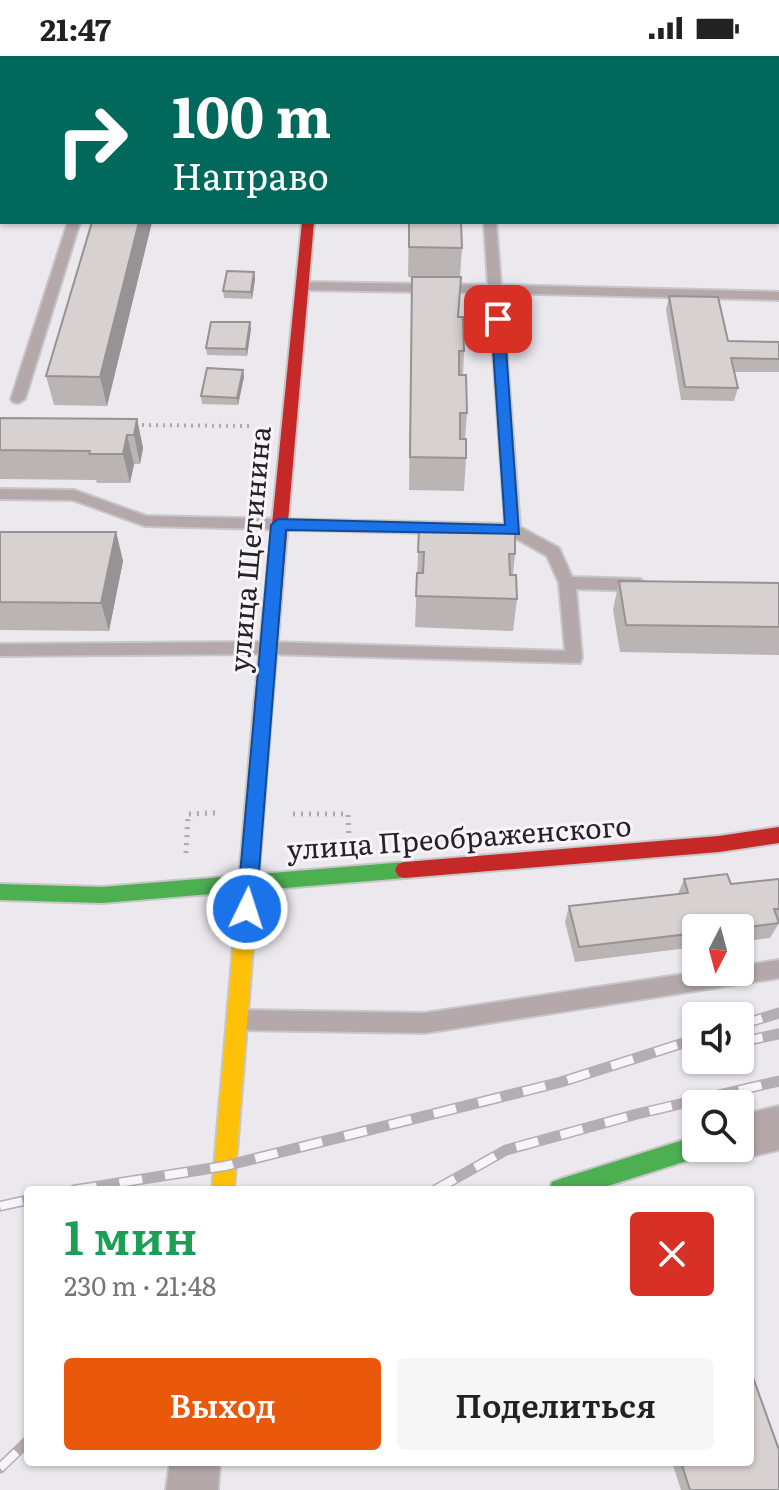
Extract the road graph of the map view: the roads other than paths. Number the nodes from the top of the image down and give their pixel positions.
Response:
1 (73, 224) edge
2 (308, 224) edge
3 (490, 224) edge
4 (302, 286) junction
5 (495, 289) junction
6 (779, 296) edge
7 (18, 399) dead end
8 (0, 494) edge
9 (278, 525) junction
10 (513, 530) junction
11 (567, 583) junction
12 (658, 585) edge
13 (267, 648) junction
14 (0, 650) edge
15 (779, 835) edge
16 (249, 881) junction
17 (0, 892) edge
18 (779, 969) edge
19 (238, 1019) junction
20 (779, 1128) edge
21 (754, 1134) edge
22 (682, 1151) edge
23 (223, 1186) edge
24 (573, 1186) edge
25 (195, 1466) edge
26 (192, 1490) edge

1 - 7 lane
2 - 4 street, улица Щетинина
3 - 5 lane
4 - 5 lane
4 - 9 street, улица Щетинина
5 - 6 lane
5 - 10 lane
8 - 9 lane
9 - 10 lane
9 - 13 street, улица Щетинина
10 - 11 lane
11 - 12 lane
11 - 13 lane
13 - 14 lane
13 - 16 street, улица Щетинина
15 - 16 street, улица Преображенского
16 - 17 street, улица Преображенского
16 - 19 street, улица Щетинина
18 - 19 lane
19 - 23 street, улица Щетинина
20 - 21 street
22 - 24 street
25 - 26 street

